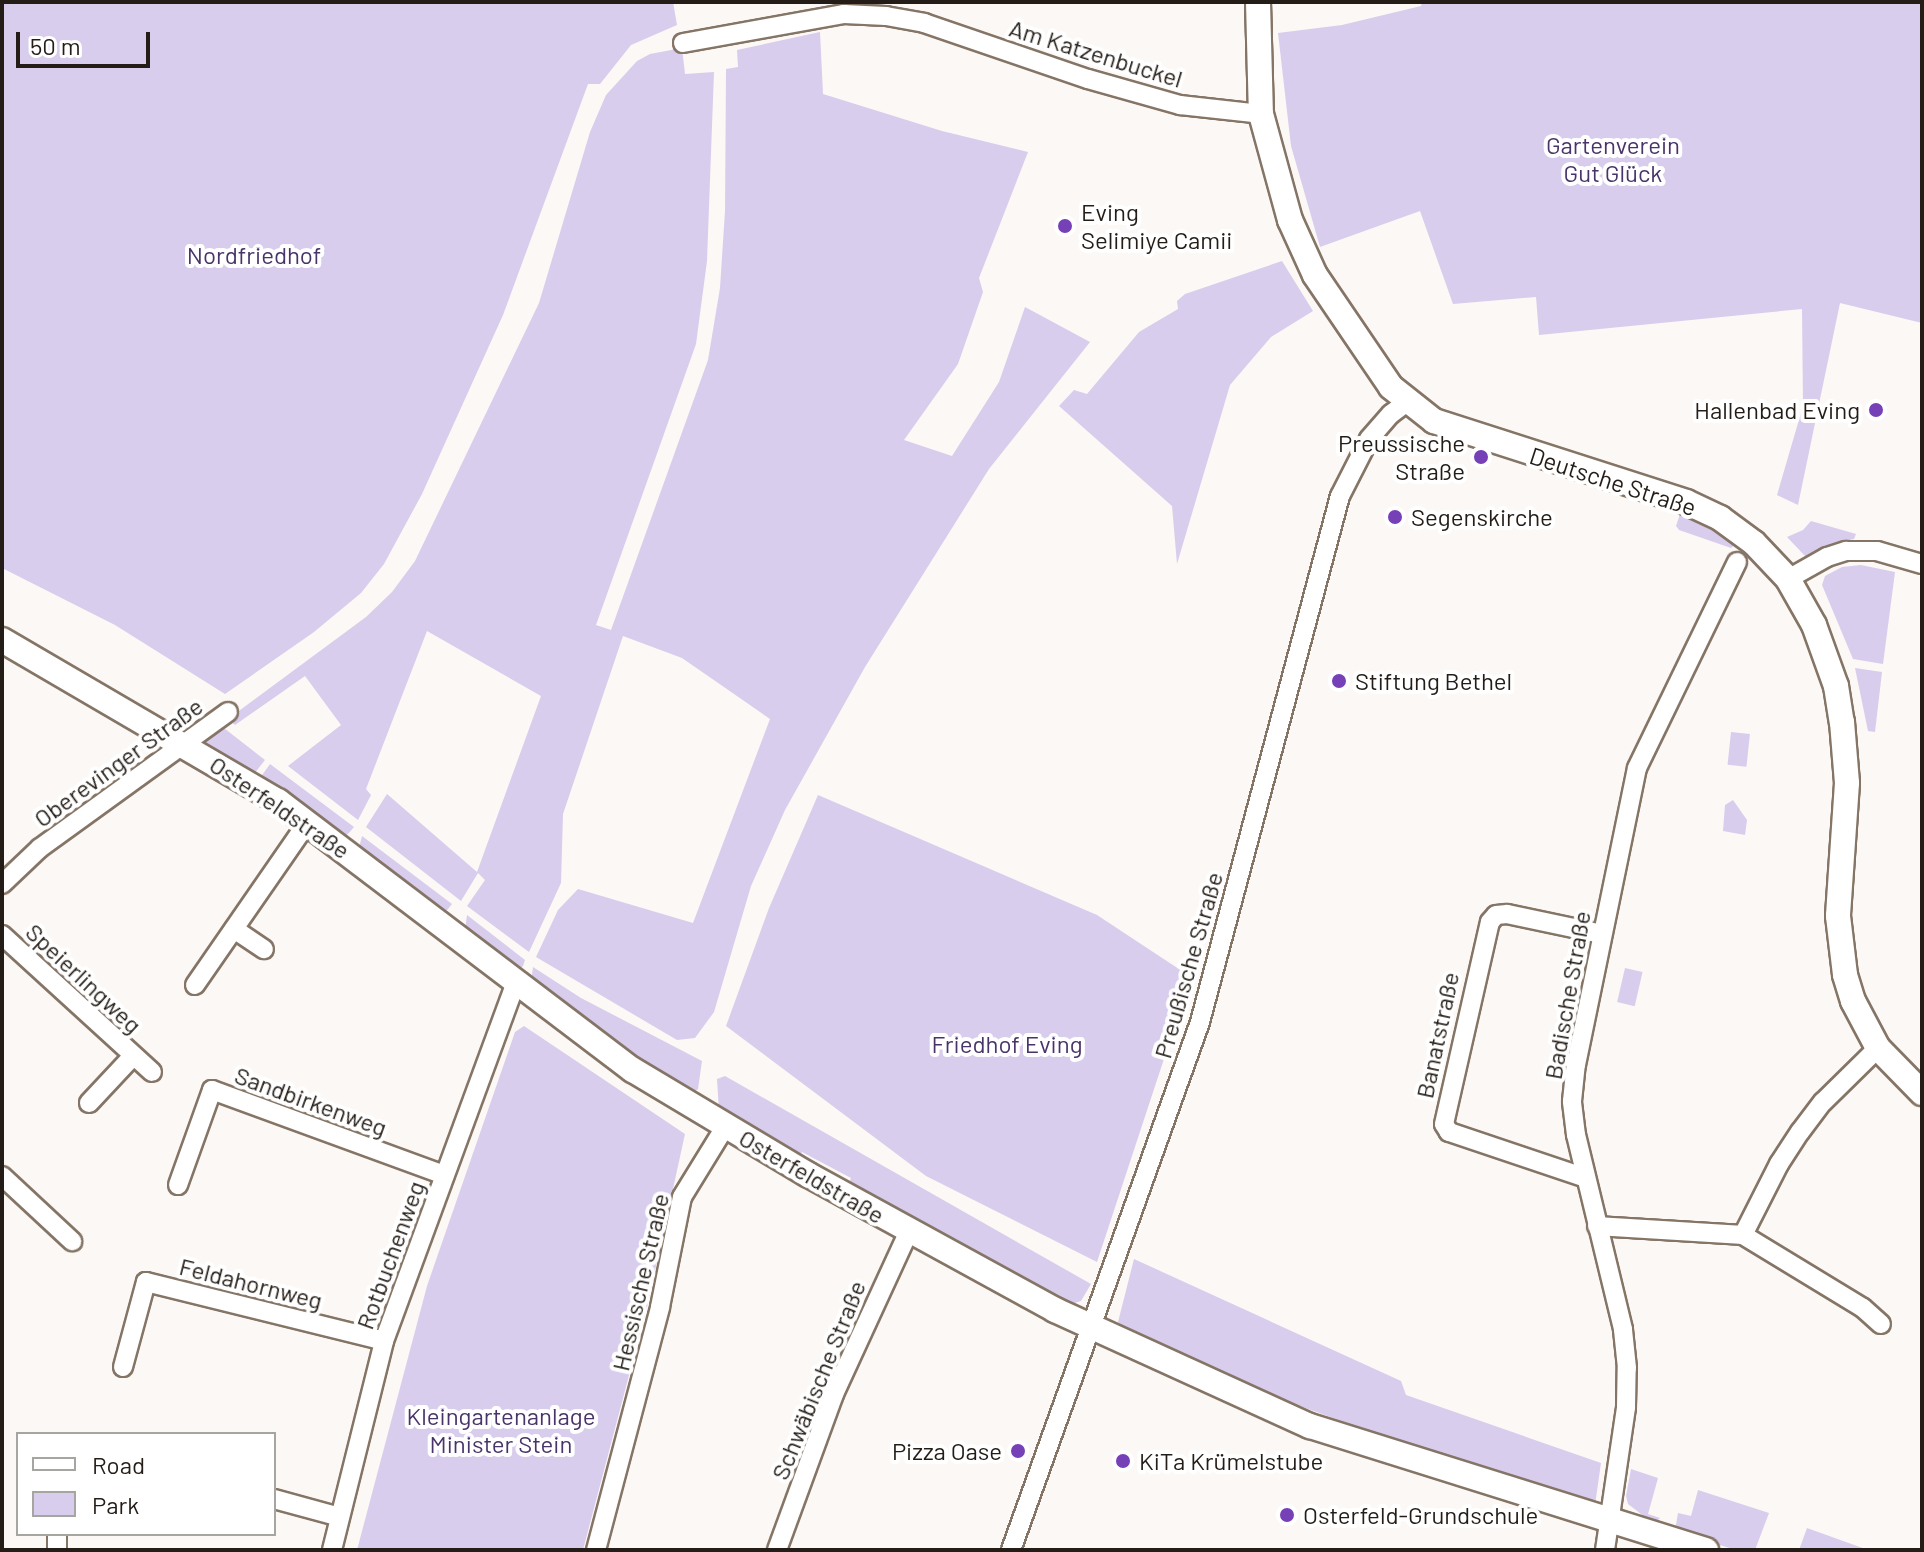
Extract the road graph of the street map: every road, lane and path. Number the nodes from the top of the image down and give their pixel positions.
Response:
1 (1258, 2) edge
2 (683, 43) dead end
3 (1261, 114) junction
4 (1408, 401) junction
5 (1737, 562) dead end
6 (1922, 564) edge
7 (1788, 579) junction
8 (2, 640) edge
9 (228, 712) dead end
10 (182, 743) junction
11 (308, 822) junction
12 (2, 884) edge
13 (234, 929) junction
14 (1602, 934) junction
15 (2, 935) edge
16 (264, 949) dead end
17 (515, 984) junction
18 (195, 985) dead end
19 (1878, 1048) junction
20 (133, 1056) junction
21 (152, 1072) dead end
22 (1922, 1093) edge
23 (89, 1103) dead end
24 (725, 1127) junction
25 (444, 1175) junction
26 (2, 1176) edge
27 (1586, 1178) junction
28 (178, 1185) dead end
29 (1597, 1226) junction
30 (909, 1231) junction
31 (1743, 1235) junction
32 (72, 1241) dead end
33 (1881, 1324) dead end
34 (1091, 1328) junction
35 (384, 1341) junction
36 (123, 1367) dead end
37 (276, 1500) edge
38 (340, 1517) junction
39 (1611, 1521) junction
40 (332, 1550) edge
41 (596, 1550) edge
42 (777, 1550) edge
43 (1011, 1550) edge
44 (1605, 1550) edge
45 (1706, 1550) edge

1 - 3 street, Deutsche Straße
2 - 3 street, Am Katzenbuckel
3 - 4 street, Deutsche Straße
4 - 7 street, Deutsche Straße
4 - 34 street, Preußische Straße
5 - 14 street, Badische Straße
6 - 7 street
7 - 19 street, Deutsche Straße
8 - 10 street, Osterfeldstraße
9 - 10 street, Oberevinger Straße
10 - 11 street, Osterfeldstraße
10 - 12 street, Oberevinger Straße
11 - 13 street
11 - 17 street, Osterfeldstraße
13 - 16 street
13 - 18 street
14 - 27 street, Badische Straße
14 - 27 street, Banatstraße
15 - 20 street, Speierlingweg
17 - 24 street, Osterfeldstraße
17 - 25 street, Rotbuchenweg
19 - 22 street, Deutsche Straße
19 - 31 street
20 - 21 street, Speierlingweg
20 - 23 street, Speierlingweg
24 - 30 street, Osterfeldstraße
24 - 41 street, Hessische Straße
25 - 28 street, Sandbirkenweg
25 - 35 street, Rotbuchenweg
26 - 32 street
27 - 29 street, Badische Straße
29 - 31 street
29 - 39 street, Badische Straße
30 - 34 street, Osterfeldstraße
30 - 42 street, Schwäbische Straße
31 - 33 street
34 - 39 street, Osterfeldstraße
34 - 43 street, Preußische Straße
35 - 36 street, Feldahornweg
35 - 38 street, Rotbuchenweg
37 - 38 street
38 - 40 street, Rotbuchenweg
39 - 44 street, Badische Straße
39 - 45 street, Osterfeldstraße

